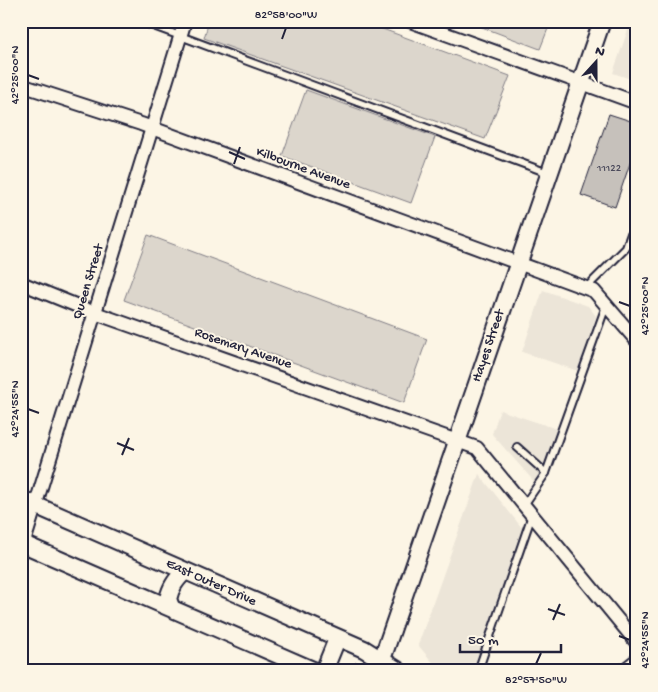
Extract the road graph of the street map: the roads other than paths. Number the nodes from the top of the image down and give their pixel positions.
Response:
1 (140, 21) edge
2 (185, 21) edge
3 (410, 21) edge
4 (602, 21) edge
5 (180, 36) junction
6 (580, 83) junction
7 (21, 85) edge
8 (637, 104) edge
9 (152, 129) junction
10 (549, 173) junction
11 (637, 217) edge
12 (518, 263) junction
13 (21, 283) edge
14 (586, 288) junction
15 (607, 305) junction
16 (95, 313) junction
17 (637, 341) edge
18 (456, 439) junction
19 (517, 447) dead end
20 (546, 473) junction
21 (29, 502) edge
22 (528, 510) junction
23 (22, 546) edge
24 (184, 572) junction
25 (171, 607) junction
26 (337, 639) junction
27 (637, 643) edge
28 (637, 660) edge
29 (380, 665) edge
30 (315, 671) edge
31 (324, 671) edge
32 (399, 671) edge
33 (478, 671) edge
34 (624, 671) edge

1 - 5 lane
2 - 5 street, Queen Street
3 - 6 street
4 - 6 street, Hayes Street
5 - 9 street, Queen Street
5 - 10 lane
6 - 8 street
6 - 10 street, Hayes Street
7 - 9 street, Kilbourne Avenue
9 - 12 street, Kilbourne Avenue
9 - 16 street, Queen Street
10 - 12 street, Hayes Street
11 - 14 lane
12 - 14 street, Kilbourne Avenue
12 - 18 street, Hayes Street
13 - 16 street, Rosemary Avenue
14 - 15 street, Kilbourne Avenue
15 - 17 street, Kilbourne Avenue
15 - 20 lane
16 - 18 street, Rosemary Avenue
16 - 21 street, Queen Street
18 - 22 street, Rosemary Avenue
18 - 29 street, Hayes Street
19 - 20 lane
20 - 22 lane
21 - 23 street, Queen Street
21 - 24 street, East Outer Drive
22 - 27 street, Rosemary Avenue
22 - 33 lane
23 - 25 street
24 - 25 street
24 - 26 street, East Outer Drive
25 - 30 street
26 - 29 street, East Outer Drive
26 - 31 street
28 - 34 street
29 - 32 street, East Outer Drive

